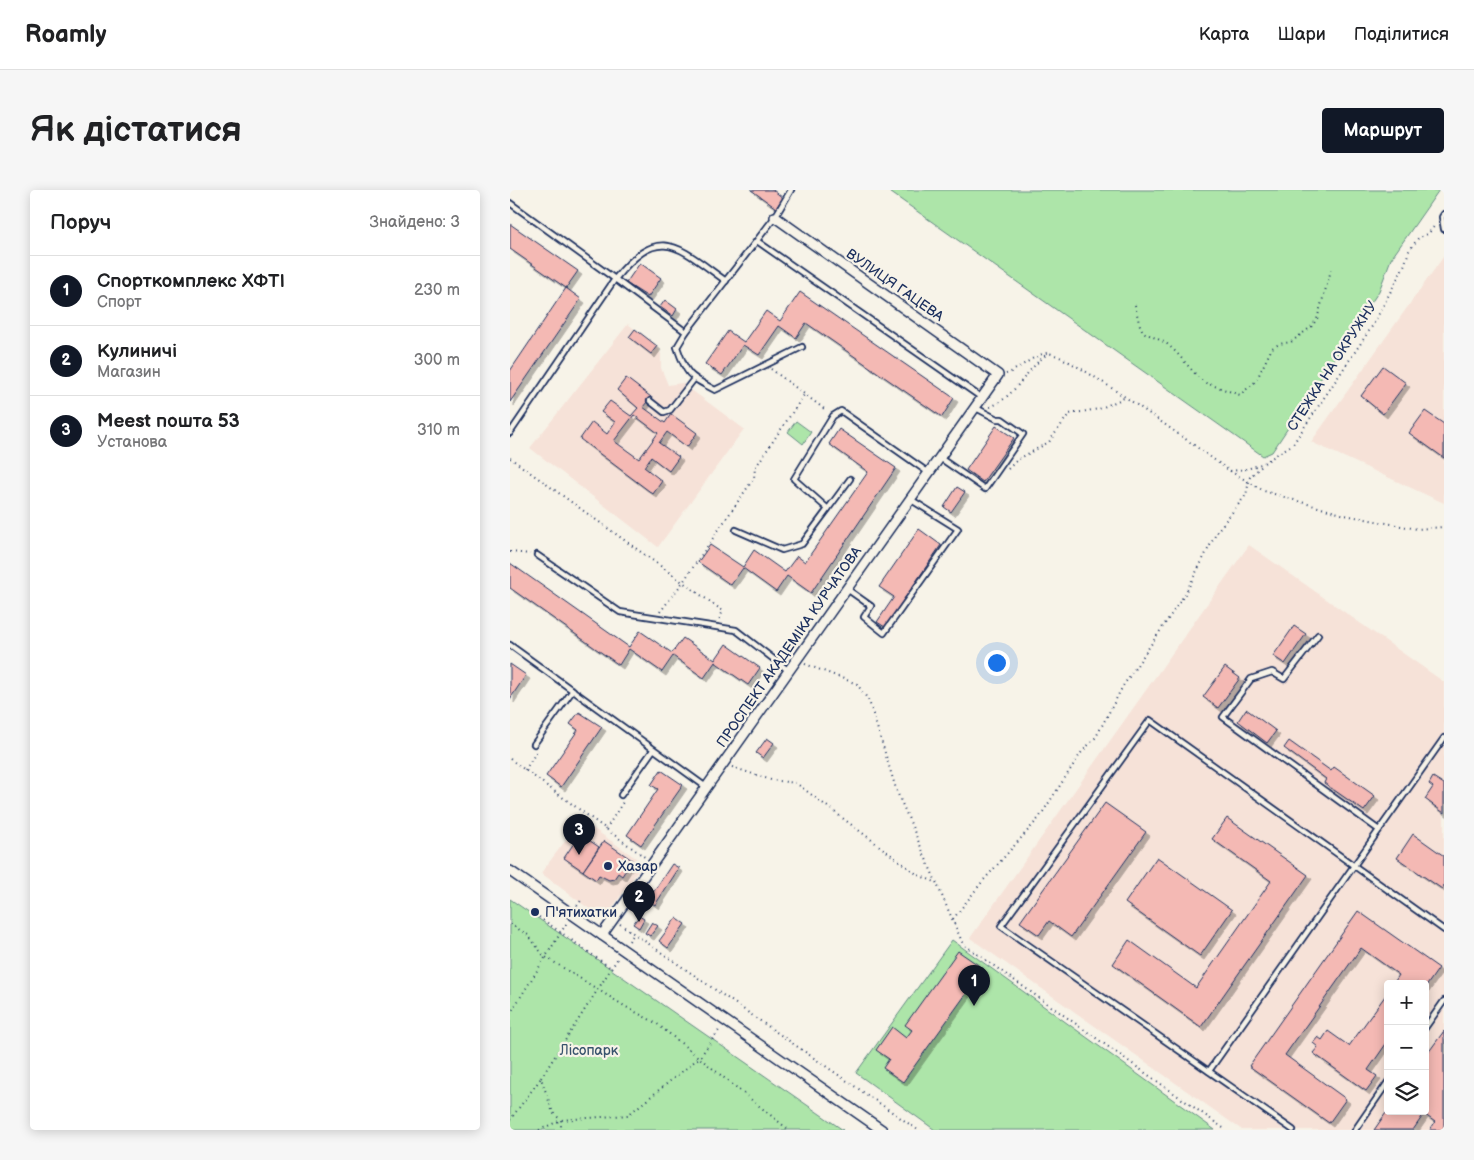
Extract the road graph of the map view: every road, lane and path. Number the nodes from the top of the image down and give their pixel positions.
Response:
1 (791, 190) edge
2 (510, 203) edge
3 (1443, 215) edge
4 (775, 218) junction
5 (1444, 229) edge
6 (757, 241) junction
7 (1332, 268) dead end
8 (615, 279) junction
9 (726, 282) junction
10 (1135, 305) dead end
11 (686, 332) junction
12 (802, 347) dead end
13 (1048, 353) junction
14 (766, 365) junction
15 (998, 375) junction
16 (694, 379) junction
17 (804, 394) junction
18 (982, 398) junction
19 (1124, 398) junction
20 (650, 401) dead end
21 (976, 408) junction
22 (833, 416) junction
23 (510, 433) edge
24 (510, 458) edge
25 (940, 458) junction
26 (1264, 463) junction
27 (1230, 471) junction
28 (929, 473) junction
29 (995, 474) junction
30 (850, 478) dead end
31 (1250, 482) junction
32 (910, 499) junction
33 (828, 509) junction
34 (1444, 526) edge
35 (736, 530) dead end
36 (510, 552) edge
37 (537, 555) joint
38 (683, 582) junction
39 (847, 588) junction
40 (655, 618) junction
41 (714, 628) junction
42 (1318, 636) dead end
43 (510, 645) edge
44 (796, 661) junction
45 (789, 671) junction
46 (573, 690) junction
47 (1444, 738) edge
48 (534, 744) joint
49 (653, 750) junction
50 (510, 759) edge
51 (723, 764) junction
52 (525, 770) junction
53 (706, 787) junction
54 (621, 795) joint
55 (606, 829) junction
56 (1379, 830) junction
57 (652, 863) junction
58 (1354, 866) junction
59 (510, 871) edge
60 (935, 882) junction
61 (572, 914) junction
62 (539, 917) dead end
63 (613, 919) junction
64 (953, 919) junction
65 (510, 924) edge
66 (1444, 930) edge
67 (560, 933) junction
68 (602, 935) junction
69 (623, 950) junction
70 (544, 956) junction
71 (611, 968) junction
72 (598, 990) junction
73 (1444, 1001) edge
74 (510, 1014) edge
75 (726, 1021) junction
76 (1427, 1025) edge
77 (700, 1056) junction
78 (1209, 1071) junction
79 (541, 1078) junction
80 (1384, 1088) edge
81 (510, 1120) edge
82 (561, 1120) junction
83 (539, 1130) edge
84 (561, 1130) edge
85 (789, 1130) edge
86 (882, 1130) edge
87 (918, 1130) edge
88 (1226, 1130) edge
89 (1293, 1130) edge
90 (1355, 1130) edge

1 - 4 lane
2 - 8 lane
3 - 5 lane
3 - 26 path, СТЕЖКА НА ОКРУЖНУ
4 - 6 lane
4 - 15 street, ВУЛИЦЯ ГАЦЕВА
6 - 9 lane
6 - 18 lane
7 - 10 path
8 - 9 lane
8 - 11 lane
8 - 23 lane
9 - 11 lane
11 - 16 lane
12 - 14 lane
13 - 15 path
13 - 19 path
13 - 21 path
14 - 16 lane
14 - 17 path
15 - 18 street, ПРОСПЕКТ АКАДЕМІКА КУРЧАТОВА
16 - 20 lane
17 - 22 path
17 - 38 path
18 - 21 street, ПРОСПЕКТ АКАДЕМІКА КУРЧАТОВА
19 - 27 path
19 - 29 path
21 - 25 street, ПРОСПЕКТ АКАДЕМІКА КУРЧАТОВА
21 - 29 lane
22 - 28 lane
22 - 33 lane
24 - 38 path
25 - 28 street, ПРОСПЕКТ АКАДЕМІКА КУРЧАТОВА
25 - 29 lane
26 - 27 path, СТЕЖКА НА ОКРУЖНУ
26 - 31 path
27 - 31 path
28 - 32 street, ПРОСПЕКТ АКАДЕМІКА КУРЧАТОВА
30 - 33 lane
31 - 34 path
31 - 64 path
32 - 39 street, ПРОСПЕКТ АКАДЕМІКА КУРЧАТОВА
32 - 39 lane
33 - 35 lane
36 - 37 path
37 - 40 lane
38 - 40 path
38 - 41 path
39 - 44 street, ПРОСПЕКТ АКАДЕМІКА КУРЧАТОВА
40 - 41 lane
41 - 45 lane
42 - 56 lane
43 - 46 lane
44 - 45 street, ПРОСПЕКТ АКАДЕМІКА КУРЧАТОВА
44 - 60 path
45 - 51 street, ПРОСПЕКТ АКАДЕМІКА КУРЧАТОВА
46 - 48 lane
46 - 49 lane
47 - 56 lane
48 - 52 path
49 - 53 lane
49 - 54 lane
50 - 52 path
51 - 53 street, ПРОСПЕКТ АКАДЕМІКА КУРЧАТОВА
51 - 60 path
52 - 55 path
53 - 57 street, ПРОСПЕКТ АКАДЕМІКА КУРЧАТОВА
54 - 55 path
55 - 57 path
56 - 58 lane
57 - 63 street, ПРОСПЕКТ АКАДЕМІКА КУРЧАТОВА
58 - 66 lane
58 - 78 lane
58 - 78 lane
59 - 61 street
60 - 64 path
61 - 67 path
61 - 68 street
62 - 67 path
63 - 68 street, ПРОСПЕКТ АКАДЕМІКА КУРЧАТОВА
63 - 87 path
64 - 88 path
65 - 70 path
67 - 70 path
67 - 71 path
68 - 69 street
69 - 71 path
69 - 75 street
70 - 72 path
70 - 74 path
71 - 72 path
72 - 77 path
72 - 79 path
73 - 76 lane
75 - 77 path
75 - 86 street
77 - 82 path
77 - 85 path
78 - 89 lane
79 - 81 path
79 - 82 path
80 - 90 lane
82 - 83 path
82 - 84 path

